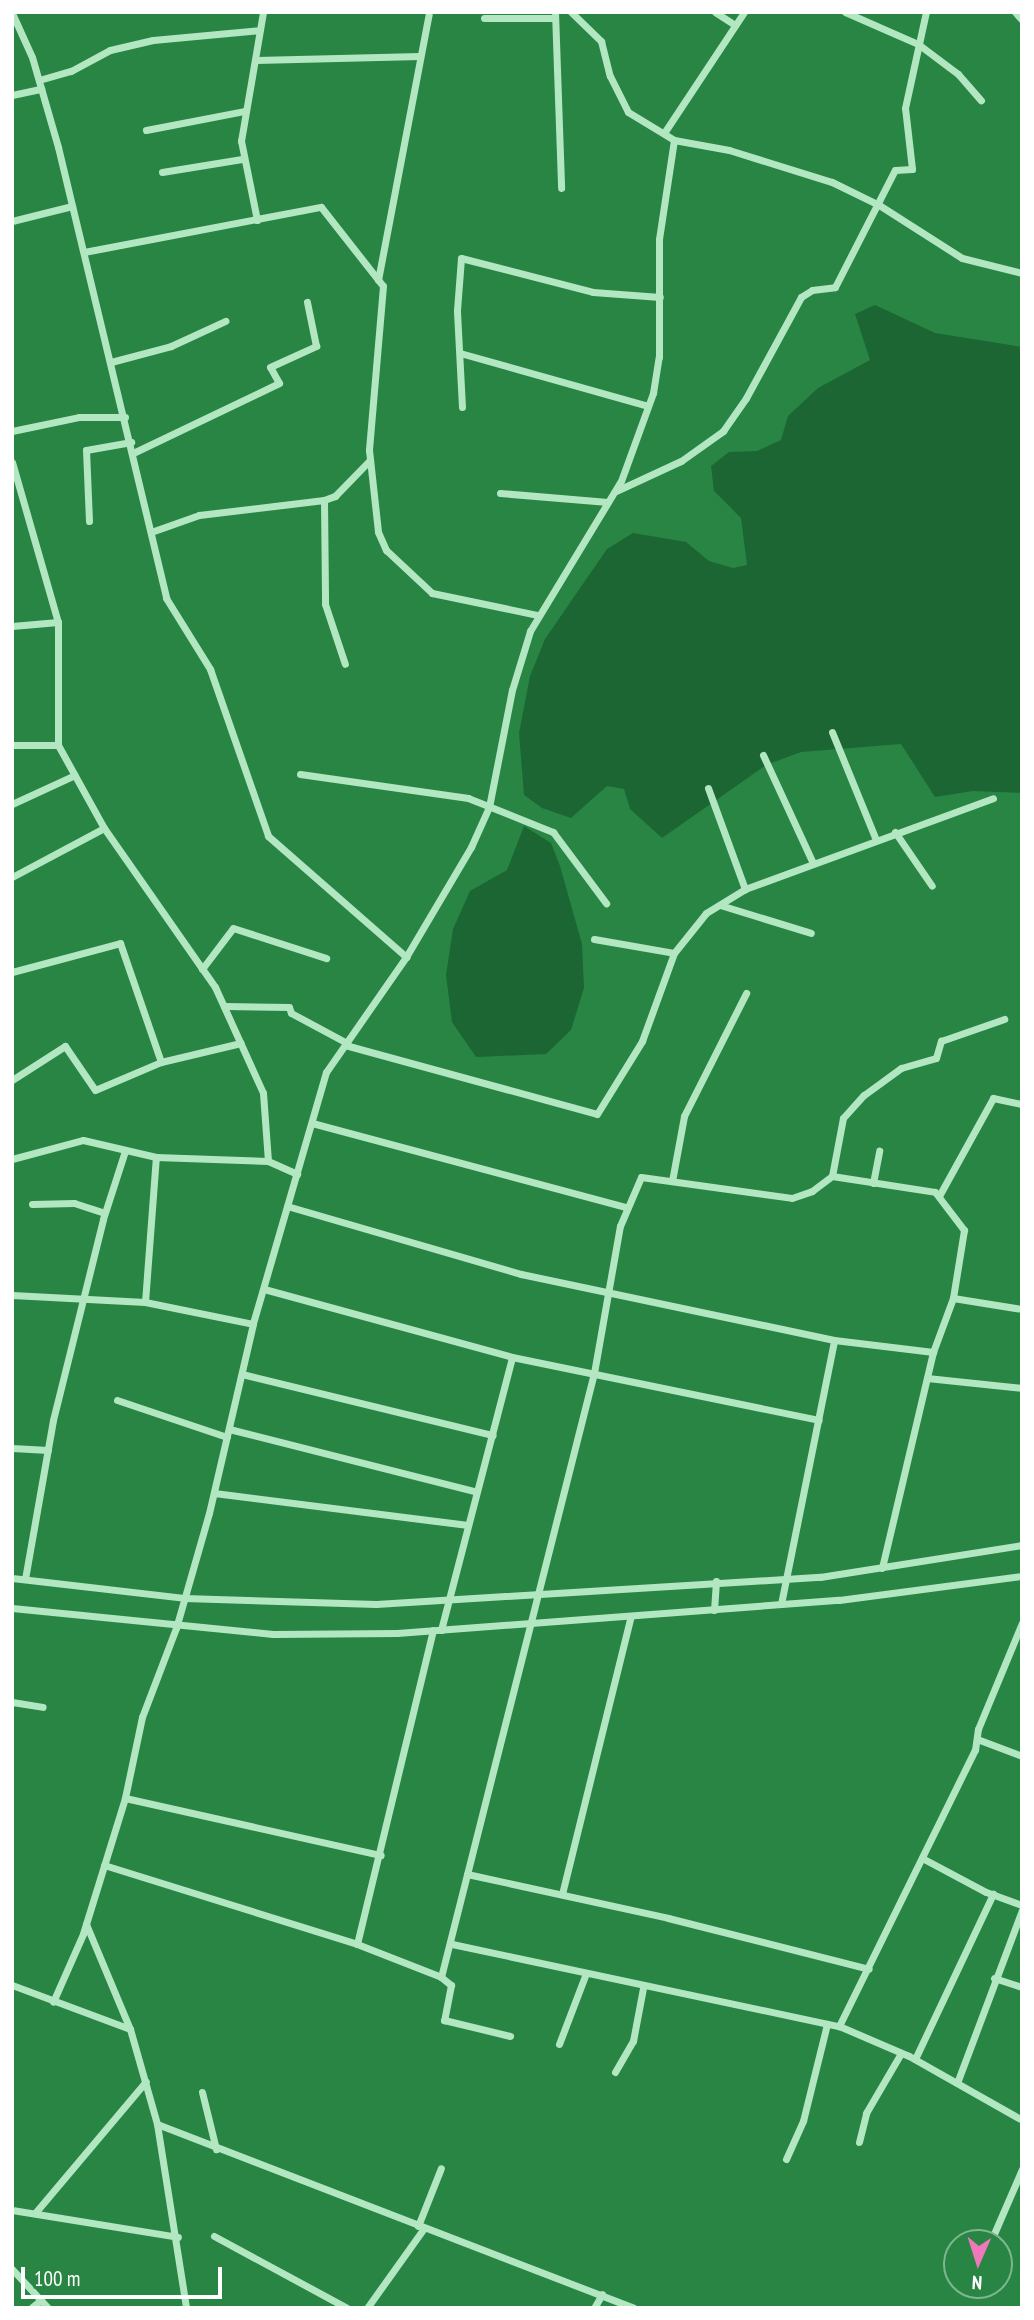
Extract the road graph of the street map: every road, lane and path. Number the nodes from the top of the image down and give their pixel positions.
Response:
1 (263, 12) edge
2 (429, 12) edge
3 (571, 12) edge
4 (715, 12) edge
5 (744, 12) edge
6 (845, 12) edge
7 (926, 12) edge
8 (1015, 12) edge
9 (12, 13) edge
10 (555, 15) edge
11 (484, 18) dead end
12 (1022, 20) edge
13 (736, 25) junction
14 (260, 30) junction
15 (918, 44) junction
16 (420, 56) junction
17 (256, 60) junction
18 (39, 80) junction
19 (41, 89) junction
20 (12, 96) edge
21 (981, 100) dead end
22 (245, 111) junction
23 (146, 130) dead end
24 (664, 134) junction
25 (674, 139) junction
26 (242, 159) junction
27 (162, 172) dead end
28 (561, 188) dead end
29 (879, 205) junction
30 (72, 206) junction
31 (257, 220) junction
32 (12, 221) edge
33 (83, 252) junction
34 (1022, 272) edge
35 (378, 280) junction
36 (660, 297) junction
37 (307, 302) dead end
38 (225, 321) dead end
39 (460, 353) junction
40 (111, 362) junction
41 (648, 406) junction
42 (462, 407) dead end
43 (125, 417) junction
44 (12, 430) edge
45 (131, 442) junction
46 (133, 453) junction
47 (370, 460) junction
48 (12, 462) edge
49 (615, 491) junction
50 (500, 493) dead end
51 (324, 500) junction
52 (608, 502) junction
53 (89, 521) dead end
54 (151, 532) junction
55 (537, 615) junction
56 (58, 622) junction
57 (12, 626) edge
58 (345, 664) dead end
59 (832, 732) dead end
60 (12, 745) edge
61 (58, 745) junction
62 (763, 755) dead end
63 (300, 774) dead end
64 (75, 775) junction
65 (708, 788) dead end
66 (993, 798) dead end
67 (12, 803) edge
68 (489, 807) junction
69 (104, 828) junction
70 (895, 832) junction
71 (876, 840) junction
72 (813, 863) junction
73 (12, 877) edge
74 (932, 886) dead end
75 (745, 889) junction
76 (606, 903) dead end
77 (720, 905) junction
78 (811, 933) dead end
79 (594, 939) dead end
80 (674, 953) junction
81 (406, 957) junction
82 (326, 958) dead end
83 (202, 969) junction
84 (12, 972) edge
85 (746, 993) dead end
86 (224, 1006) junction
87 (1004, 1019) dead end
88 (241, 1042) junction
89 (346, 1044) junction
90 (161, 1062) junction
91 (12, 1080) edge
92 (1022, 1104) edge
93 (312, 1123) junction
94 (125, 1151) junction
95 (879, 1151) dead end
96 (156, 1157) junction
97 (12, 1159) edge
98 (268, 1161) junction
99 (297, 1174) junction
100 (832, 1176) junction
101 (671, 1181) junction
102 (873, 1183) junction
103 (939, 1196) junction
104 (32, 1203) dead end
105 (287, 1206) junction
106 (626, 1207) junction
107 (104, 1213) junction
108 (264, 1289) junction
109 (611, 1291) junction
110 (12, 1296) edge
111 (953, 1298) junction
112 (84, 1299) junction
113 (145, 1302) junction
114 (1022, 1309) edge
115 (253, 1324) junction
116 (834, 1340) junction
117 (933, 1352) junction
118 (512, 1357) junction
119 (594, 1373) junction
120 (242, 1374) junction
121 (927, 1378) junction
122 (1022, 1388) edge
123 (117, 1400) dead end
124 (819, 1420) junction
125 (228, 1433) junction
126 (493, 1435) junction
127 (12, 1448) edge
128 (48, 1450) junction
129 (474, 1491) junction
130 (214, 1493) junction
131 (466, 1525) junction
132 (1022, 1545) edge
133 (882, 1568) junction
134 (1022, 1576) edge
135 (12, 1578) edge
136 (786, 1578) junction
137 (25, 1579) junction
138 (716, 1581) junction
139 (537, 1595) junction
140 (184, 1598) junction
141 (449, 1601) junction
142 (781, 1604) junction
143 (12, 1608) edge
144 (713, 1610) junction
145 (631, 1616) junction
146 (1022, 1623) edge
147 (530, 1624) junction
148 (176, 1628) junction
149 (437, 1630) junction
150 (12, 1702) edge
151 (43, 1707) dead end
152 (977, 1739) junction
153 (1022, 1756) edge
154 (125, 1798) junction
155 (381, 1855) junction
156 (922, 1858) junction
157 (104, 1865) junction
158 (467, 1874) junction
159 (562, 1894) junction
160 (993, 1894) junction
161 (1022, 1905) edge
162 (1022, 1910) edge
163 (86, 1924) junction
164 (357, 1944) junction
165 (452, 1944) junction
166 (869, 1969) junction
167 (585, 1976) junction
168 (441, 1977) junction
169 (994, 1978) junction
170 (12, 1985) edge
171 (1022, 1987) edge
172 (643, 1988) junction
173 (53, 2002) junction
174 (827, 2024) junction
175 (839, 2026) junction
176 (130, 2029) junction
177 (510, 2036) dead end
178 (559, 2044) dead end
179 (901, 2053) junction
180 (915, 2059) junction
181 (615, 2073) dead end
182 (146, 2081) junction
183 (957, 2084) junction
184 (202, 2092) dead end
185 (1022, 2120) edge
186 (157, 2124) junction
187 (859, 2142) dead end
188 (216, 2149) junction
189 (786, 2159) dead end
190 (441, 2168) dead end
191 (1022, 2169) edge
192 (12, 2210) edge
193 (35, 2213) junction
194 (421, 2227) junction
195 (996, 2229) edge
196 (214, 2236) dead end
197 (178, 2237) junction
198 (12, 2269) edge
199 (602, 2294) junction
200 (41, 2300) junction
201 (31, 2308) edge
202 (48, 2308) edge
203 (187, 2308) edge
204 (347, 2308) edge
205 (367, 2308) edge
206 (594, 2308) edge
207 (634, 2308) edge

1 - 14 street
2 - 16 street
3 - 24 street
4 - 13 street
5 - 13 street
6 - 15 street
7 - 15 street
8 - 12 street
9 - 18 street
10 - 11 street
10 - 28 street
13 - 24 street
14 - 17 street
14 - 18 street
15 - 21 street
15 - 29 street
16 - 17 street
16 - 35 street
17 - 22 street
18 - 19 street
19 - 20 street
19 - 30 street
22 - 23 street
22 - 26 street
24 - 25 street
25 - 29 street
25 - 36 street
26 - 27 street
26 - 31 street
29 - 34 street
29 - 49 street
30 - 32 street
30 - 33 street
31 - 33 street
31 - 35 street
33 - 40 street
35 - 47 street
36 - 39 street
36 - 41 street
37 - 46 street
38 - 40 street
39 - 41 street
39 - 42 street
40 - 43 street
41 - 49 street
43 - 44 street
43 - 45 street
45 - 46 street
45 - 53 street
46 - 54 street
47 - 51 street
47 - 55 street
48 - 56 street
49 - 52 street
50 - 52 street
51 - 54 street
51 - 58 street
52 - 55 street
54 - 81 street
55 - 68 street
56 - 57 street
56 - 61 street
59 - 71 street
60 - 61 street
61 - 64 street
62 - 72 street
63 - 68 street
64 - 67 street
64 - 69 street
65 - 75 street
66 - 70 street
68 - 76 street
68 - 81 street
69 - 73 street
69 - 83 street
70 - 71 street
70 - 74 street
71 - 72 street
72 - 75 street
75 - 77 street
77 - 78 street
77 - 80 street
79 - 80 street
80 - 89 street
81 - 89 street
82 - 83 street
83 - 86 street
84 - 90 street
85 - 101 street
86 - 88 street
86 - 89 street
87 - 100 street
88 - 90 street
88 - 98 street
89 - 93 street
90 - 91 street
92 - 103 street
93 - 99 street
93 - 106 street
94 - 96 street
94 - 97 street
94 - 107 street
95 - 102 street
96 - 98 street
96 - 113 street
98 - 99 street
99 - 105 street
100 - 101 street
100 - 102 street
101 - 106 street
102 - 103 street
103 - 111 street
104 - 107 street
105 - 108 street
105 - 109 street
106 - 109 street
107 - 112 street
108 - 115 street
108 - 118 street
109 - 116 street
109 - 119 street
110 - 112 street
111 - 114 street
111 - 117 street
112 - 113 street
112 - 128 street
113 - 115 street
115 - 120 street
116 - 117 street
116 - 124 street
117 - 121 street
118 - 119 street
118 - 126 street
119 - 124 street
119 - 139 street
120 - 125 street
120 - 126 street
121 - 122 street
121 - 133 street
123 - 125 street
124 - 136 street
125 - 129 street
125 - 130 street
126 - 129 street
127 - 128 street
128 - 137 street
129 - 131 street
130 - 131 street
130 - 140 street
131 - 141 street
132 - 133 street
133 - 136 street
134 - 142 street
135 - 137 street
136 - 138 street
136 - 142 street
137 - 140 street
138 - 139 street
138 - 144 street
139 - 141 street
139 - 147 street
140 - 141 street
140 - 148 street
141 - 149 street
142 - 144 street
143 - 148 street
144 - 145 street
145 - 147 street
145 - 159 street
146 - 152 street
147 - 149 street
147 - 158 street
148 - 149 street
148 - 154 street
149 - 155 street
150 - 151 street
152 - 153 street
152 - 156 street
154 - 155 street
154 - 157 street
155 - 164 street
156 - 160 street
156 - 166 street
157 - 163 street
157 - 164 street
158 - 159 street
158 - 165 street
159 - 166 street
160 - 161 street
160 - 180 street
162 - 169 street
163 - 173 street
163 - 176 street
164 - 168 street
165 - 167 street
165 - 168 street
166 - 175 street
167 - 172 street
167 - 178 street
168 - 177 street
169 - 171 street
169 - 183 street
170 - 173 street
172 - 174 street
172 - 181 street
173 - 176 street
174 - 175 street
174 - 189 street
175 - 179 street
176 - 182 street
179 - 180 street
179 - 187 street
180 - 183 street
182 - 186 street
182 - 193 street
183 - 185 street
184 - 188 street
186 - 188 street
186 - 197 street
188 - 194 street
190 - 194 street
191 - 195 street
192 - 193 street
193 - 197 street
194 - 199 street
194 - 205 street
196 - 204 street
197 - 203 street
198 - 200 street
199 - 206 street
199 - 207 street
200 - 201 street
200 - 202 street

